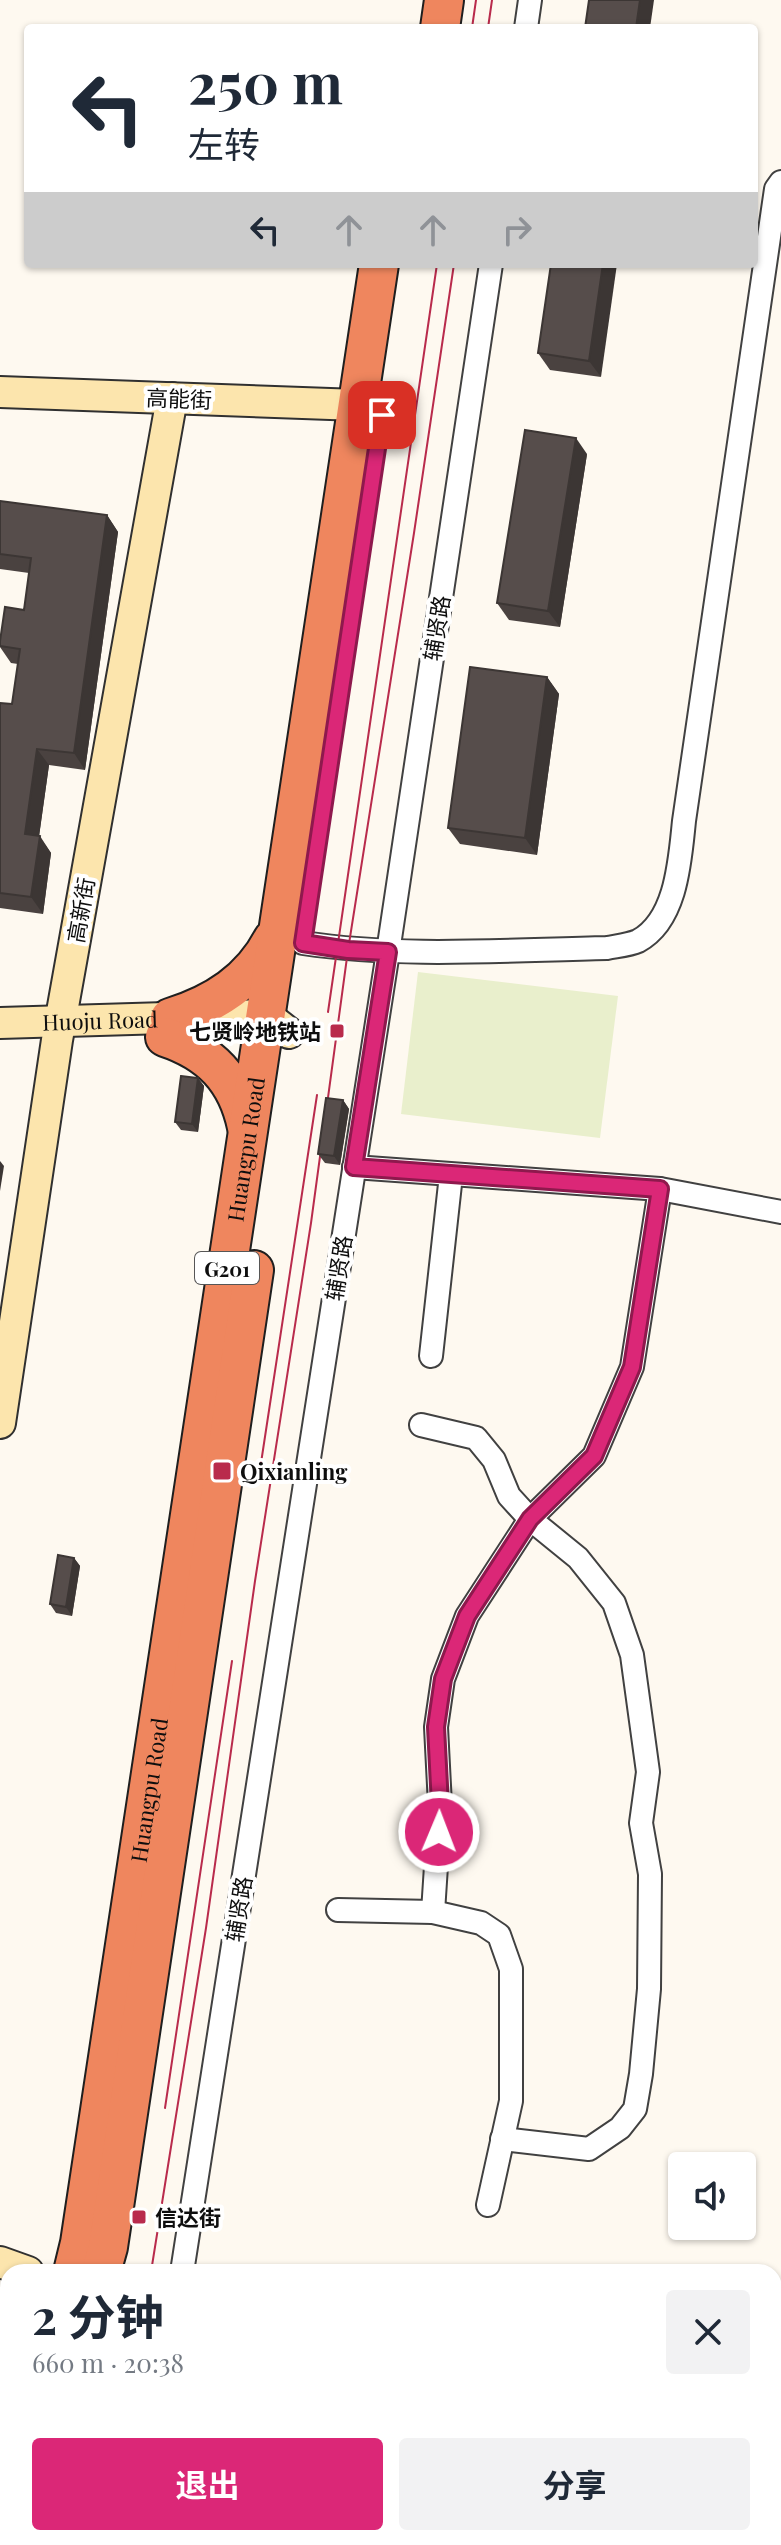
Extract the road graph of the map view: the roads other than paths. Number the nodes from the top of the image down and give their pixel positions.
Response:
1 (418, 0) edge
2 (444, 0) edge
3 (530, 0) edge
4 (415, 24) edge
5 (441, 24) edge
6 (527, 24) edge
7 (781, 182) edge
8 (378, 268) edge
9 (404, 268) edge
10 (490, 268) edge
11 (0, 392) edge
12 (172, 398) junction
13 (358, 405) junction
14 (291, 936) junction
15 (388, 952) junction
16 (0, 1023) edge
17 (168, 1027) junction
18 (273, 1027) junction
19 (59, 1031) junction
20 (0, 1042) edge
21 (248, 1133) junction
22 (354, 1167) junction
23 (451, 1175) junction
24 (660, 1189) junction
25 (781, 1212) edge
26 (431, 1356) dead end
27 (0, 1423) edge
28 (421, 1425) dead end
29 (530, 1519) junction
30 (338, 1910) dead end
31 (433, 1912) junction
32 (502, 2139) junction
33 (488, 2205) dead end
34 (74, 2264) edge
35 (103, 2264) edge
36 (183, 2264) edge

1 - 4 highway
2 - 5 highway
3 - 6 street
7 - 15 street
8 - 13 highway, Huangpu Road / G201
9 - 14 highway, Huangpu Road / G201
10 - 15 street, 辅贤路
11 - 12 street, 高能街
12 - 13 street, 高能街
12 - 19 street, 高新街
13 - 14 highway, Huangpu Road / G201
14 - 15 street
14 - 17 highway
14 - 18 highway, Huangpu Road / G201
15 - 22 street, 辅贤路
16 - 19 street, Huoju Road
17 - 18 street, Huoju Road
17 - 19 street, Huoju Road
17 - 21 highway
18 - 21 highway, Huangpu Road / G201
18 - 35 highway, Huangpu Road / G201
19 - 20 street, Huoju Road
19 - 27 street, 高新街
21 - 34 highway, Huangpu Road / G201
22 - 23 street
22 - 36 street, 辅贤路
23 - 24 street
23 - 26 street
24 - 25 street
24 - 29 street
28 - 29 street
29 - 31 street
29 - 32 street
30 - 31 street
31 - 32 street
32 - 33 street

